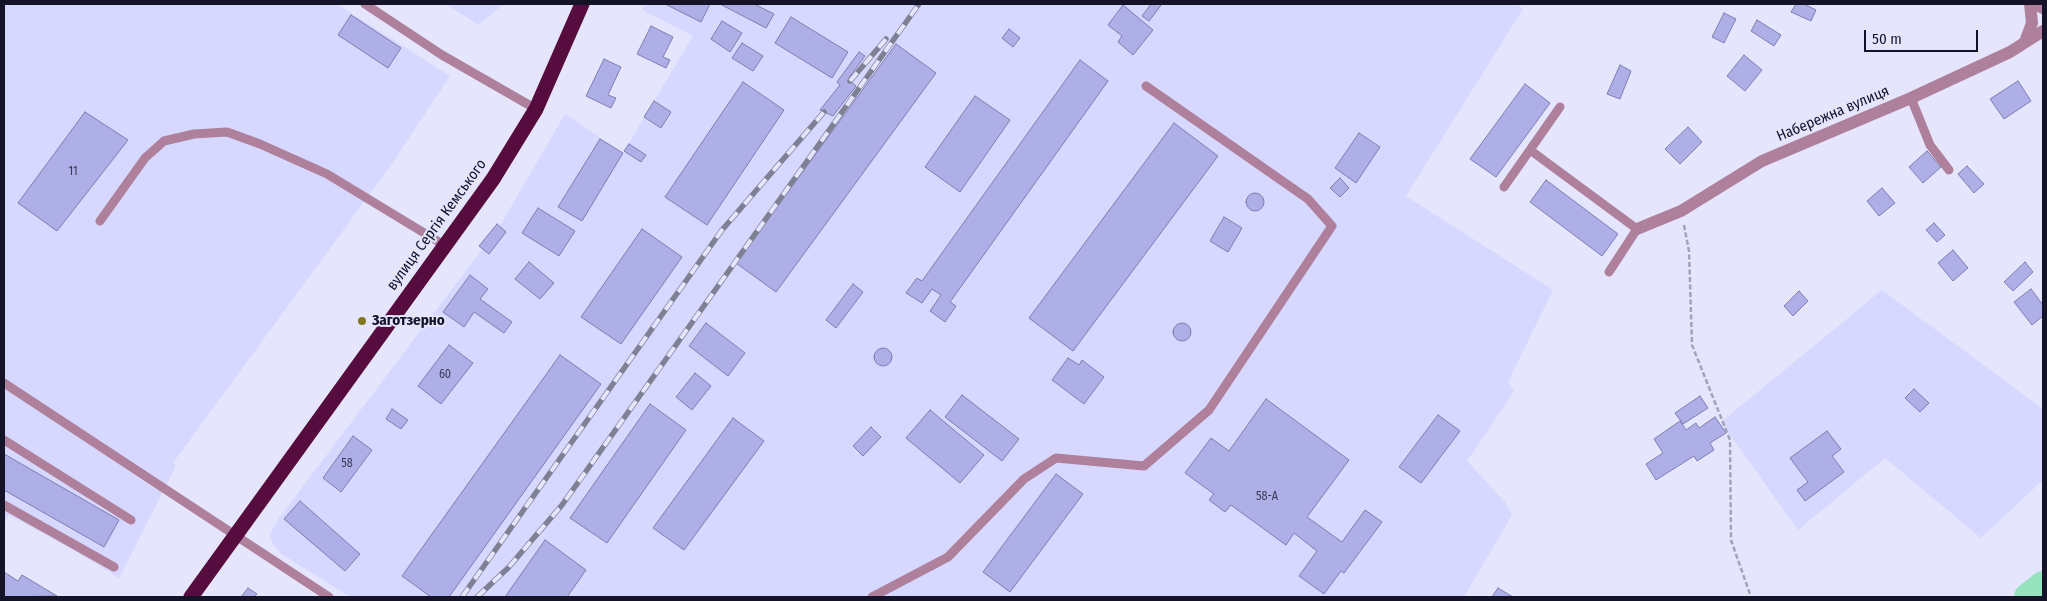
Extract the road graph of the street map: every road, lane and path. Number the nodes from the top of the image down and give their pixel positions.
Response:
1 (365, 4) edge
2 (582, 4) edge
3 (2030, 4) edge
4 (2034, 4) edge
5 (2043, 8) edge
6 (2043, 30) edge
7 (2025, 42) junction
8 (1146, 86) dead end
9 (1911, 98) junction
10 (1560, 107) dead end
11 (536, 109) junction
12 (1530, 150) junction
13 (1949, 170) dead end
14 (1504, 187) dead end
15 (1681, 211) junction
16 (100, 221) dead end
17 (1637, 229) junction
18 (444, 245) junction
19 (1609, 272) dead end
20 (4, 383) edge
21 (4, 440) edge
22 (4, 505) edge
23 (131, 520) dead end
24 (234, 535) junction
25 (114, 567) dead end
26 (190, 597) edge
27 (329, 597) edge
28 (872, 597) edge
29 (1751, 597) edge

1 - 11 lane
2 - 11 highway, вулиця Сергія Кемського
3 - 7 street
4 - 5 street
6 - 7 street, Набережна вулиця
7 - 9 street, Набережна вулиця
8 - 28 lane
9 - 13 lane
9 - 15 street, Набережна вулиця
10 - 12 lane
11 - 18 highway, вулиця Сергія Кемського
12 - 14 lane
12 - 17 lane
15 - 17 street, Набережна вулиця
15 - 29 path
16 - 18 lane
17 - 19 lane
18 - 24 highway, вулиця Сергія Кемського
20 - 24 lane
21 - 23 lane
22 - 25 lane
24 - 26 highway, вулиця Сергія Кемського
24 - 27 lane

